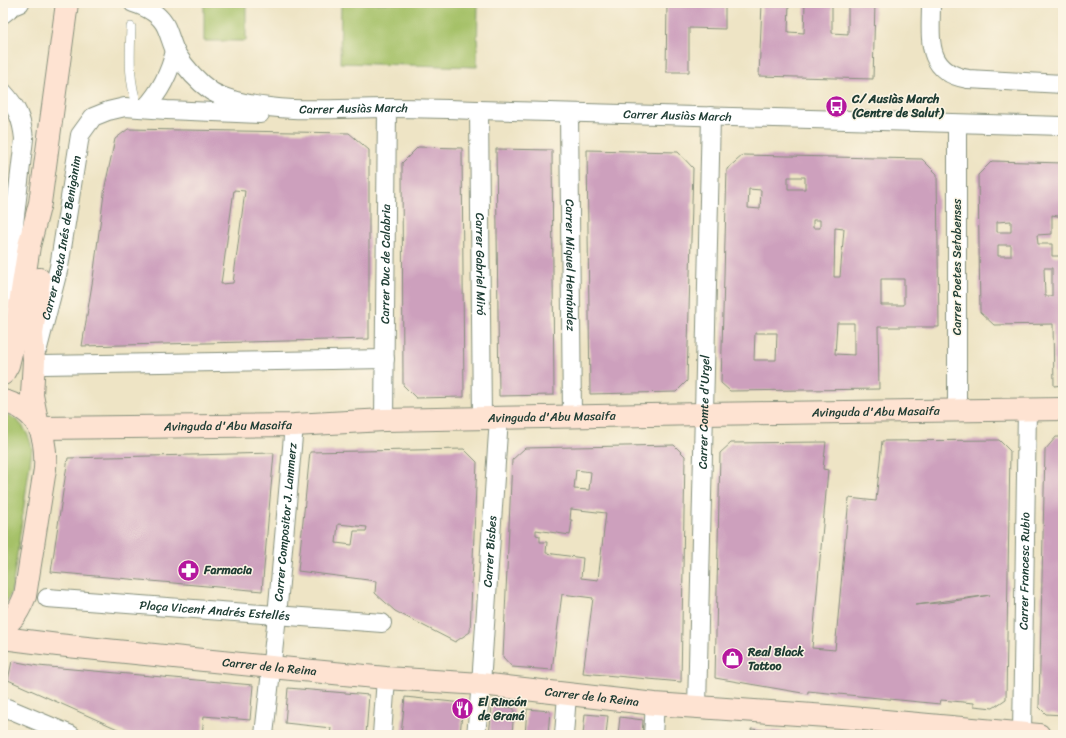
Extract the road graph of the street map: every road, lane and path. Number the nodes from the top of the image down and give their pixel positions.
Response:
1 (20, 3) edge
2 (67, 3) edge
3 (133, 3) edge
4 (931, 3) edge
5 (3, 14) edge
6 (131, 27) dead end
7 (175, 51) junction
8 (1063, 84) edge
9 (5, 97) edge
10 (141, 108) junction
11 (387, 108) junction
12 (291, 109) junction
13 (479, 110) junction
14 (569, 113) junction
15 (711, 116) junction
16 (93, 117) joint
17 (957, 124) junction
18 (1063, 126) edge
19 (40, 203) junction
20 (3, 350) edge
21 (385, 359) junction
22 (39, 363) junction
23 (3, 374) edge
24 (3, 401) edge
25 (1063, 408) edge
26 (1027, 409) junction
27 (958, 410) junction
28 (704, 414) junction
29 (572, 416) junction
30 (490, 418) junction
31 (384, 420) junction
32 (38, 425) junction
33 (294, 425) junction
34 (47, 598) dead end
35 (277, 616) junction
36 (382, 623) dead end
37 (4, 630) edge
38 (271, 667) junction
39 (386, 678) junction
40 (481, 684) junction
41 (3, 695) edge
42 (567, 695) junction
43 (655, 704) junction
44 (697, 707) junction
45 (3, 708) edge
46 (31, 718) junction
47 (1030, 734) edge
48 (71, 735) edge
49 (264, 735) edge
50 (382, 735) edge
51 (476, 735) edge
52 (564, 735) edge
53 (653, 735) edge

1 - 5 street
2 - 19 street
3 - 7 street, Carrer Ausiàs March
4 - 8 street
6 - 10 lane
7 - 10 street
7 - 12 street, Carrer Ausiàs March
9 - 20 street
10 - 12 street, Carrer Ausiàs March
10 - 16 street, Carrer Ausiàs March
11 - 12 street, Carrer Ausiàs March
11 - 13 street, Carrer Ausiàs March
11 - 21 street, Carrer Duc de Calabria
13 - 14 street, Carrer Ausiàs March
13 - 30 street, Carrer Gabriel Miró
14 - 15 street, Carrer Ausiàs March
14 - 29 street, Carrer Miquel Hernández
15 - 17 street, Carrer Ausiàs March
15 - 28 street, Carrer Comte d'Urgel
16 - 22 street, Carrer Beata Inés de Benigànim
17 - 18 street, Carrer Ausiàs March
17 - 27 street, Carrer Poetes Setabenses
19 - 22 street, Carrer Beata Inés de Benigànim
19 - 23 street
21 - 22 street
21 - 31 street, Carrer Duc de Calabria
22 - 32 street, Carrer Beata Inés de Benigànim
24 - 32 street
25 - 26 street, Avinguda d'Abu Masaifa
26 - 27 street, Avinguda d'Abu Masaifa
26 - 47 street, Carrer Francesc Rubio
27 - 28 street, Avinguda d'Abu Masaifa
28 - 29 street, Avinguda d'Abu Masaifa
28 - 44 street, Carrer Comte d'Urgel
29 - 30 street, Avinguda d'Abu Masaifa
30 - 31 street, Avinguda d'Abu Masaifa
30 - 40 street, Carrer Bisbes
31 - 33 street, Avinguda d'Abu Masaifa
32 - 33 street, Avinguda d'Abu Masaifa
32 - 37 street, Carrer Beata Inés de Benigànim
33 - 35 street, Carrer Compositor J. Lammerz
34 - 35 street, Plaça Vicent Andrés Estellés
35 - 36 street, Plaça Vicent Andrés Estellés
35 - 38 street, Carrer Compositor J. Lammerz
37 - 38 street, Carrer de la Reina
38 - 39 street, Carrer de la Reina
38 - 49 street, Carrer Compositor J. Lammerz
39 - 40 street, Carrer de la Reina
39 - 50 street
40 - 42 street, Carrer de la Reina
40 - 51 street, Carrer Bisbes
41 - 46 street
42 - 43 street, Carrer de la Reina
42 - 52 street
43 - 44 street, Carrer de la Reina
43 - 53 street
44 - 47 street, Carrer de la Reina
45 - 46 street
46 - 48 street

